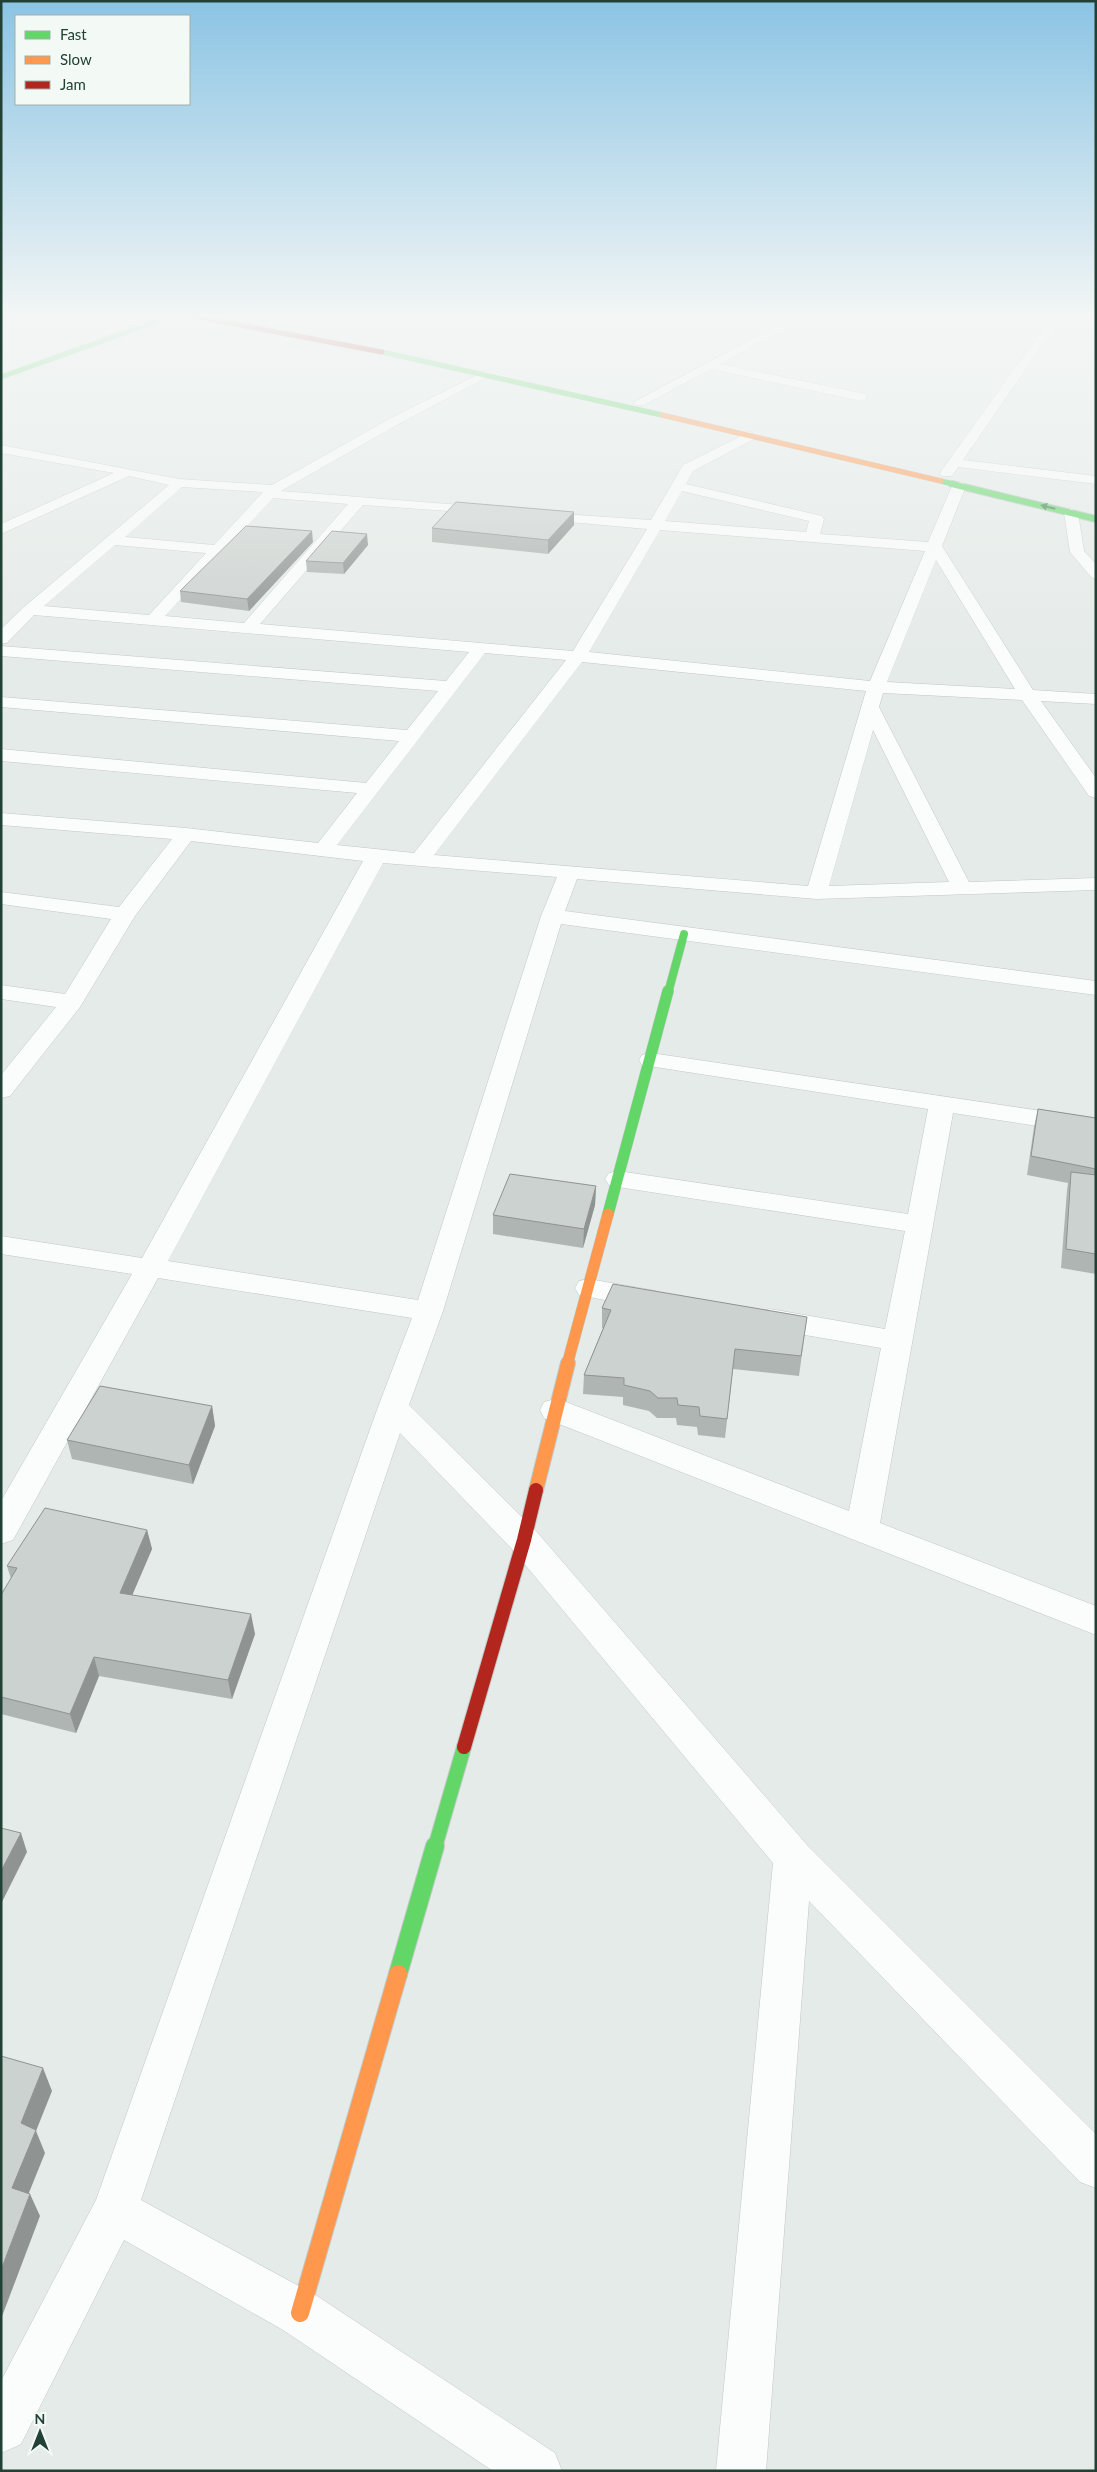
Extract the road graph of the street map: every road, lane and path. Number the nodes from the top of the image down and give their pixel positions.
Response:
1 (380, 429) edge
2 (721, 429) edge
3 (769, 429) edge
4 (977, 429) edge
5 (749, 436) junction
6 (1, 449) edge
7 (950, 468) junction
8 (128, 472) junction
9 (1096, 480) edge
10 (179, 483) junction
11 (678, 486) junction
12 (959, 486) junction
13 (272, 492) junction
14 (359, 501) junction
15 (1096, 509) edge
16 (498, 512) edge
17 (1071, 513) junction
18 (527, 515) edge
19 (1096, 519) edge
20 (656, 525) junction
21 (1, 530) edge
22 (812, 537) junction
23 (112, 540) junction
24 (935, 547) junction
25 (218, 550) junction
26 (1096, 574) edge
27 (30, 610) junction
28 (154, 620) junction
29 (248, 628) junction
30 (1, 639) edge
31 (480, 649) junction
32 (1, 651) edge
33 (578, 656) junction
34 (452, 687) junction
35 (876, 687) junction
36 (1028, 696) junction
37 (1096, 699) edge
38 (1, 702) edge
39 (870, 706) junction
40 (410, 736) junction
41 (1, 755) edge
42 (371, 789) junction
43 (1096, 792) edge
44 (1, 818) edge
45 (186, 834) junction
46 (323, 850) junction
47 (376, 856) junction
48 (421, 858) junction
49 (570, 871) junction
50 (1096, 884) edge
51 (962, 888) junction
52 (817, 893) junction
53 (1, 898) edge
54 (125, 914) junction
55 (552, 916) junction
56 (684, 934) junction
57 (1096, 988) edge
58 (1, 992) edge
59 (72, 1002) junction
60 (651, 1060) junction
61 (2, 1090) edge
62 (942, 1104) junction
63 (1096, 1127) edge
64 (618, 1179) junction
65 (919, 1224) junction
66 (1, 1245) edge
67 (150, 1268) junction
68 (589, 1288) junction
69 (676, 1303) edge
70 (429, 1312) junction
71 (743, 1315) edge
72 (898, 1341) junction
73 (393, 1407) junction
74 (555, 1410) junction
75 (862, 1530) junction
76 (1, 1531) edge
77 (524, 1540) junction
78 (1096, 1622) edge
79 (793, 1858) junction
80 (1096, 2166) edge
81 (115, 2210) junction
82 (300, 2313) junction
83 (2, 2429) edge
84 (537, 2471) edge
85 (741, 2471) edge

1 - 13 street
2 - 5 main road
3 - 7 main road
4 - 7 street
5 - 11 street
5 - 12 main road
6 - 8 street
7 - 9 street
7 - 15 main road
8 - 10 street
8 - 21 street
10 - 13 street
10 - 23 street
11 - 20 street
11 - 22 street
17 -> 12 main road
12 - 24 street
13 - 14 street
13 - 25 street
14 - 16 street
14 - 29 street
17 - 19 main road
17 - 26 street
18 - 20 street
20 - 22 street
20 - 33 street
22 - 24 street
23 - 25 street
23 - 27 street
24 - 35 street
24 - 36 street
25 - 28 street
27 - 28 street
27 - 30 street
28 - 29 street
29 - 31 street
31 - 33 street
31 - 34 street
32 - 34 street
33 - 35 street
33 - 48 street
34 - 40 street
35 - 36 street
35 - 39 street
36 - 37 street
36 - 43 street
38 - 40 street
39 - 51 street
39 - 52 street
40 - 42 street
41 - 42 street
42 - 46 street
44 - 45 street
45 - 46 street
45 - 54 street
46 - 47 street
47 - 48 street
47 - 67 street
48 - 49 street
49 - 52 street
49 - 55 street
50 - 51 street
51 - 52 street
53 - 54 street
54 - 59 street
55 - 56 street
55 - 70 street
56 - 57 street
56 - 60 main road
58 - 59 street
59 - 61 street
60 - 62 street
60 - 64 main road
62 - 63 street
62 - 65 street
64 - 65 street
64 - 68 main road
65 - 72 street
66 - 67 street
67 - 70 street
67 - 76 street
68 - 69 street
68 - 74 main road
70 - 73 street
71 - 72 street
72 - 75 street
73 - 77 street
73 - 81 street
74 - 75 street
74 - 77 main road
75 - 78 street
77 - 79 street
77 - 82 main road
79 - 80 street
79 - 85 street
81 - 82 street
81 - 83 street
82 - 84 street

